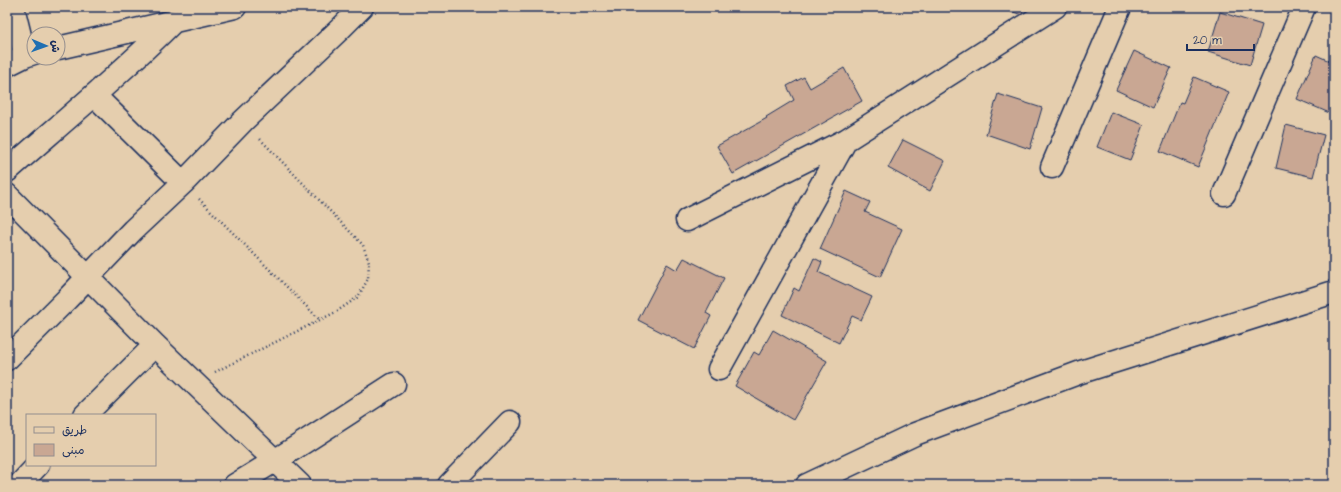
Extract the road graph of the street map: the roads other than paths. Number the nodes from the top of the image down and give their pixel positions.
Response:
1 (13, 7) edge
2 (235, 7) edge
3 (362, 7) edge
4 (1054, 7) edge
5 (1120, 7) edge
6 (1304, 7) edge
7 (176, 20) junction
8 (66, 46) edge
9 (22, 58) edge
10 (94, 95) junction
11 (846, 140) junction
12 (1052, 167) dead end
13 (7, 171) edge
14 (183, 183) junction
15 (7, 194) edge
16 (1224, 194) dead end
17 (687, 220) dead end
18 (88, 276) junction
19 (1334, 292) edge
20 (155, 345) junction
21 (7, 359) edge
22 (719, 369) dead end
23 (394, 384) dead end
24 (86, 414) edge
25 (510, 422) dead end
26 (276, 461) junction
27 (37, 466) edge
28 (19, 485) edge
29 (235, 485) edge
30 (300, 485) edge
31 (448, 485) edge
32 (807, 485) edge

1 - 9 street
2 - 7 street
3 - 14 street
4 - 11 street
5 - 12 street
6 - 16 street
7 - 8 street
7 - 10 street
10 - 13 street
10 - 14 street
11 - 17 street
11 - 22 street
14 - 18 street
15 - 18 street
18 - 20 street
18 - 21 street
19 - 32 street
20 - 24 street
20 - 26 street
23 - 26 street
25 - 31 street
26 - 29 street
26 - 30 street
27 - 28 street

